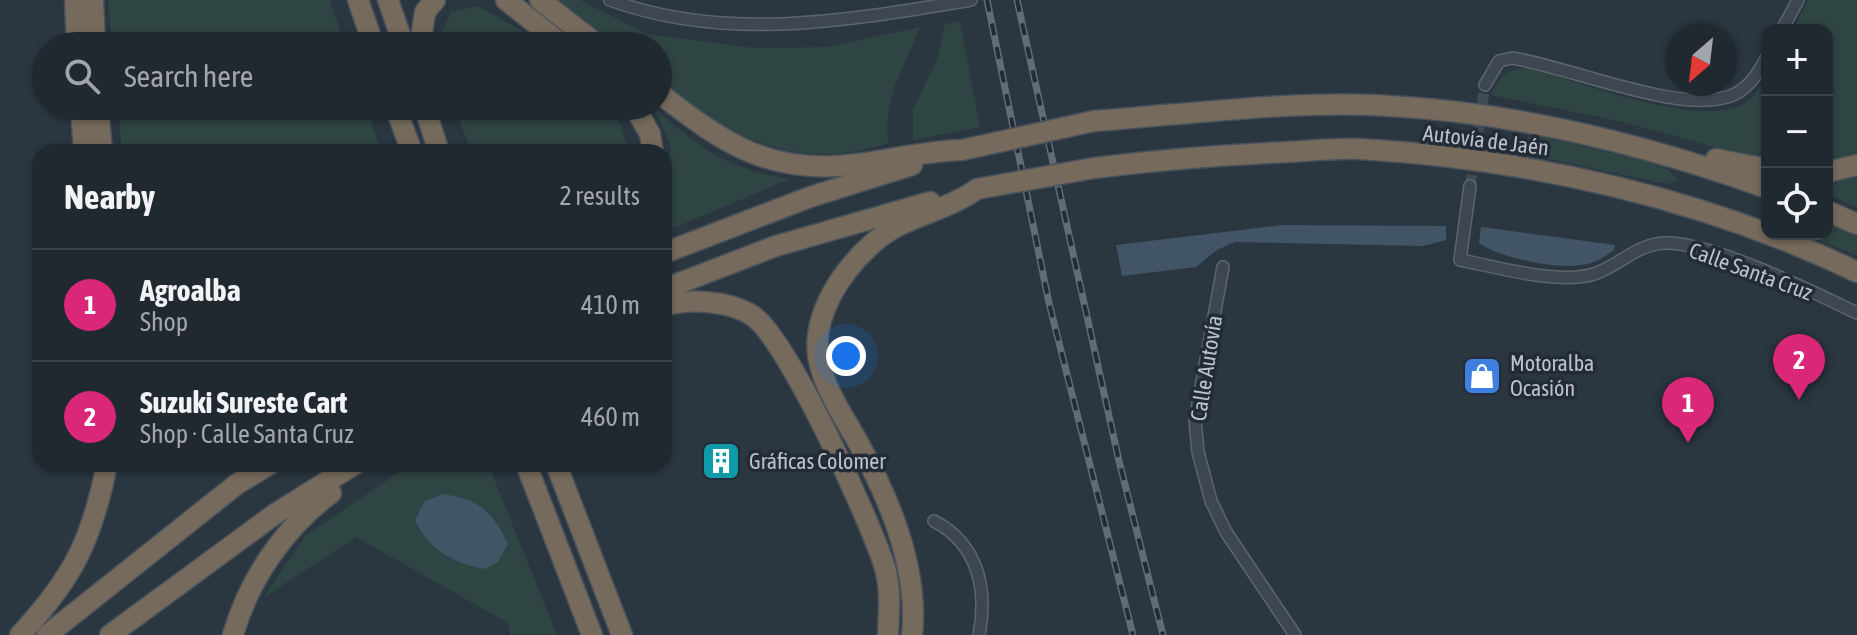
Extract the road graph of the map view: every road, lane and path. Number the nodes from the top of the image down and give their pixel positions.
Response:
1 (75, 0) edge
2 (93, 0) edge
3 (358, 0) edge
4 (388, 0) edge
5 (435, 0) edge
6 (506, 0) edge
7 (540, 0) edge
8 (610, 0) edge
9 (971, 0) edge
10 (1798, 0) edge
11 (1785, 24) edge
12 (76, 32) edge
13 (94, 32) edge
14 (369, 32) edge
15 (399, 32) edge
16 (419, 32) edge
17 (546, 32) edge
18 (581, 32) edge
19 (1761, 68) edge
20 (1485, 85) tunnel mouth
21 (672, 102) edge
22 (82, 120) edge
23 (99, 120) edge
24 (400, 120) edge
25 (429, 120) edge
26 (437, 120) edge
27 (642, 120) edge
28 (1589, 135) junction
29 (83, 144) edge
30 (101, 144) edge
31 (409, 144) edge
32 (437, 144) edge
33 (438, 144) edge
34 (652, 144) edge
35 (962, 150) junction
36 (1857, 165) edge
37 (1762, 168) edge
38 (1833, 171) edge
39 (1470, 186) tunnel mouth
40 (1761, 186) edge
41 (977, 189) junction
42 (1833, 214) edge
43 (1857, 224) edge
44 (672, 250) edge
45 (1223, 267) dead end
46 (1857, 272) edge
47 (672, 286) edge
48 (672, 306) edge
49 (1857, 313) edge
50 (105, 472) edge
51 (257, 472) edge
52 (342, 472) edge
53 (357, 472) edge
54 (529, 472) edge
55 (559, 472) edge
56 (934, 521) dead end
57 (605, 591) junction
58 (20, 635) edge
59 (47, 635) edge
60 (110, 635) edge
61 (233, 635) edge
62 (592, 635) edge
63 (622, 635) edge
64 (634, 635) edge
65 (888, 635) edge
66 (912, 635) edge
67 (979, 635) edge
68 (1295, 635) edge

1 - 12 highway
2 - 13 highway
3 - 14 highway
4 - 15 highway
5 - 16 highway
6 - 17 highway
7 - 18 highway
8 - 9 street
10 - 11 street
19 - 20 street
21 - 35 highway
22 - 29 highway
23 - 30 highway
24 - 31 highway
25 - 32 highway
26 - 33 highway
27 - 34 highway
28 - 35 highway, Autovía de Jaén, bridge
28 - 37 highway
28 - 40 highway, Autovía de Jaén
35 - 44 highway
36 - 38 highway
39 - 49 street, Calle Santa Cruz
41 - 46 highway, Autovía de Jaén, bridge
41 - 47 highway
41 - 66 highway
42 - 43 highway
45 - 68 street, Calle Autovía
48 - 65 highway
50 - 58 highway
51 - 59 highway
52 - 60 highway
53 - 61 highway
54 - 62 highway
55 - 57 highway
56 - 67 street
57 - 63 highway
57 - 64 highway

